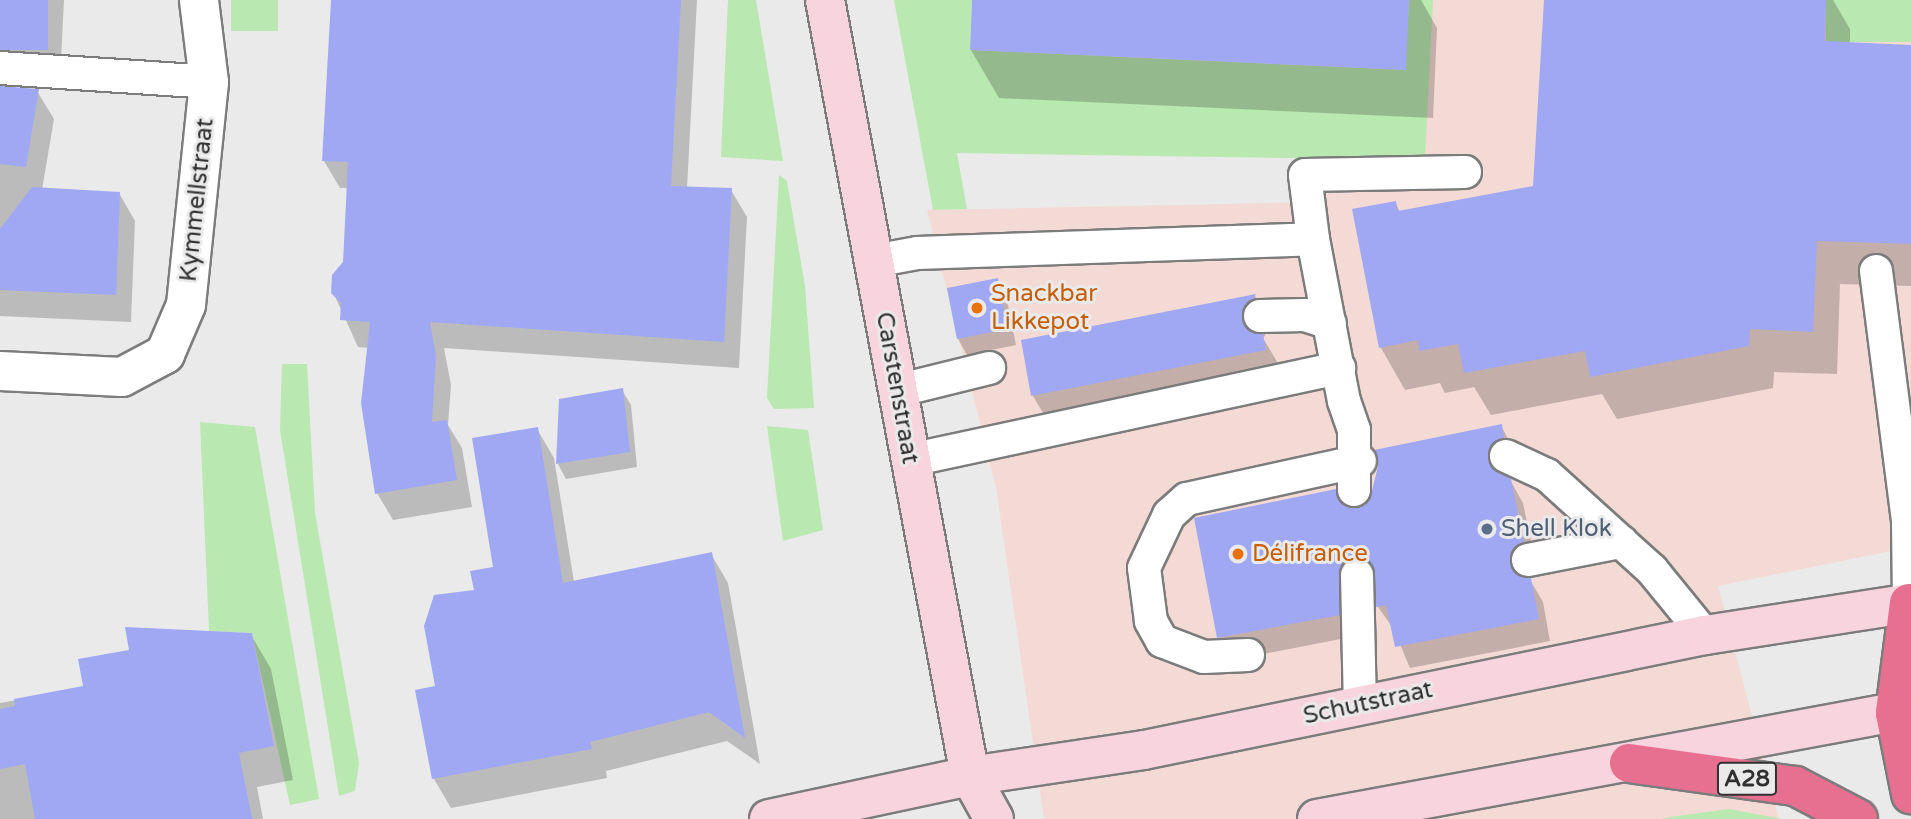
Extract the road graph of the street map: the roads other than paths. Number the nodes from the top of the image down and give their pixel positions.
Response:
1 (200, 0) edge
2 (825, 0) edge
3 (0, 68) edge
4 (209, 82) junction
5 (1465, 172) dead end
6 (1313, 239) junction
7 (874, 261) junction
8 (1877, 271) dead end
9 (1260, 316) dead end
10 (1330, 323) junction
11 (989, 368) dead end
12 (1339, 368) junction
13 (0, 371) edge
14 (895, 391) junction
15 (1506, 456) dead end
16 (910, 460) junction
17 (1621, 542) junction
18 (1528, 560) dead end
19 (1366, 591) dead end
20 (1910, 605) edge
21 (1705, 635) junction
22 (1248, 654) dead end
23 (1360, 704) junction
24 (1903, 711) edge
25 (1629, 763) junction
26 (970, 776) junction
27 (1911, 794) edge
28 (769, 819) edge
29 (960, 819) edge
30 (994, 819) edge
31 (1317, 819) edge
32 (1858, 819) edge

1 - 4 street
2 - 7 main road, Carstenstraat
3 - 4 lane, Kymmellstraat
4 - 13 street, Kymmellstraat
5 - 6 lane
6 - 7 lane
6 - 10 lane
7 - 14 main road, Carstenstraat
8 - 20 lane
9 - 10 lane
10 - 12 lane
11 - 14 lane
12 - 16 lane
12 - 22 lane
14 - 16 main road, Carstenstraat
15 - 17 lane
16 - 26 main road, Carstenstraat
17 - 18 lane
17 - 21 lane
19 - 23 lane
20 - 21 main road, Schutstraat
20 - 24 highway
21 - 23 main road, Schutstraat
23 - 26 main road, Schutstraat
24 - 25 main road
24 - 27 highway
25 - 31 main road
25 - 32 highway, A28
26 - 28 main road
26 - 29 main road
26 - 30 main road

